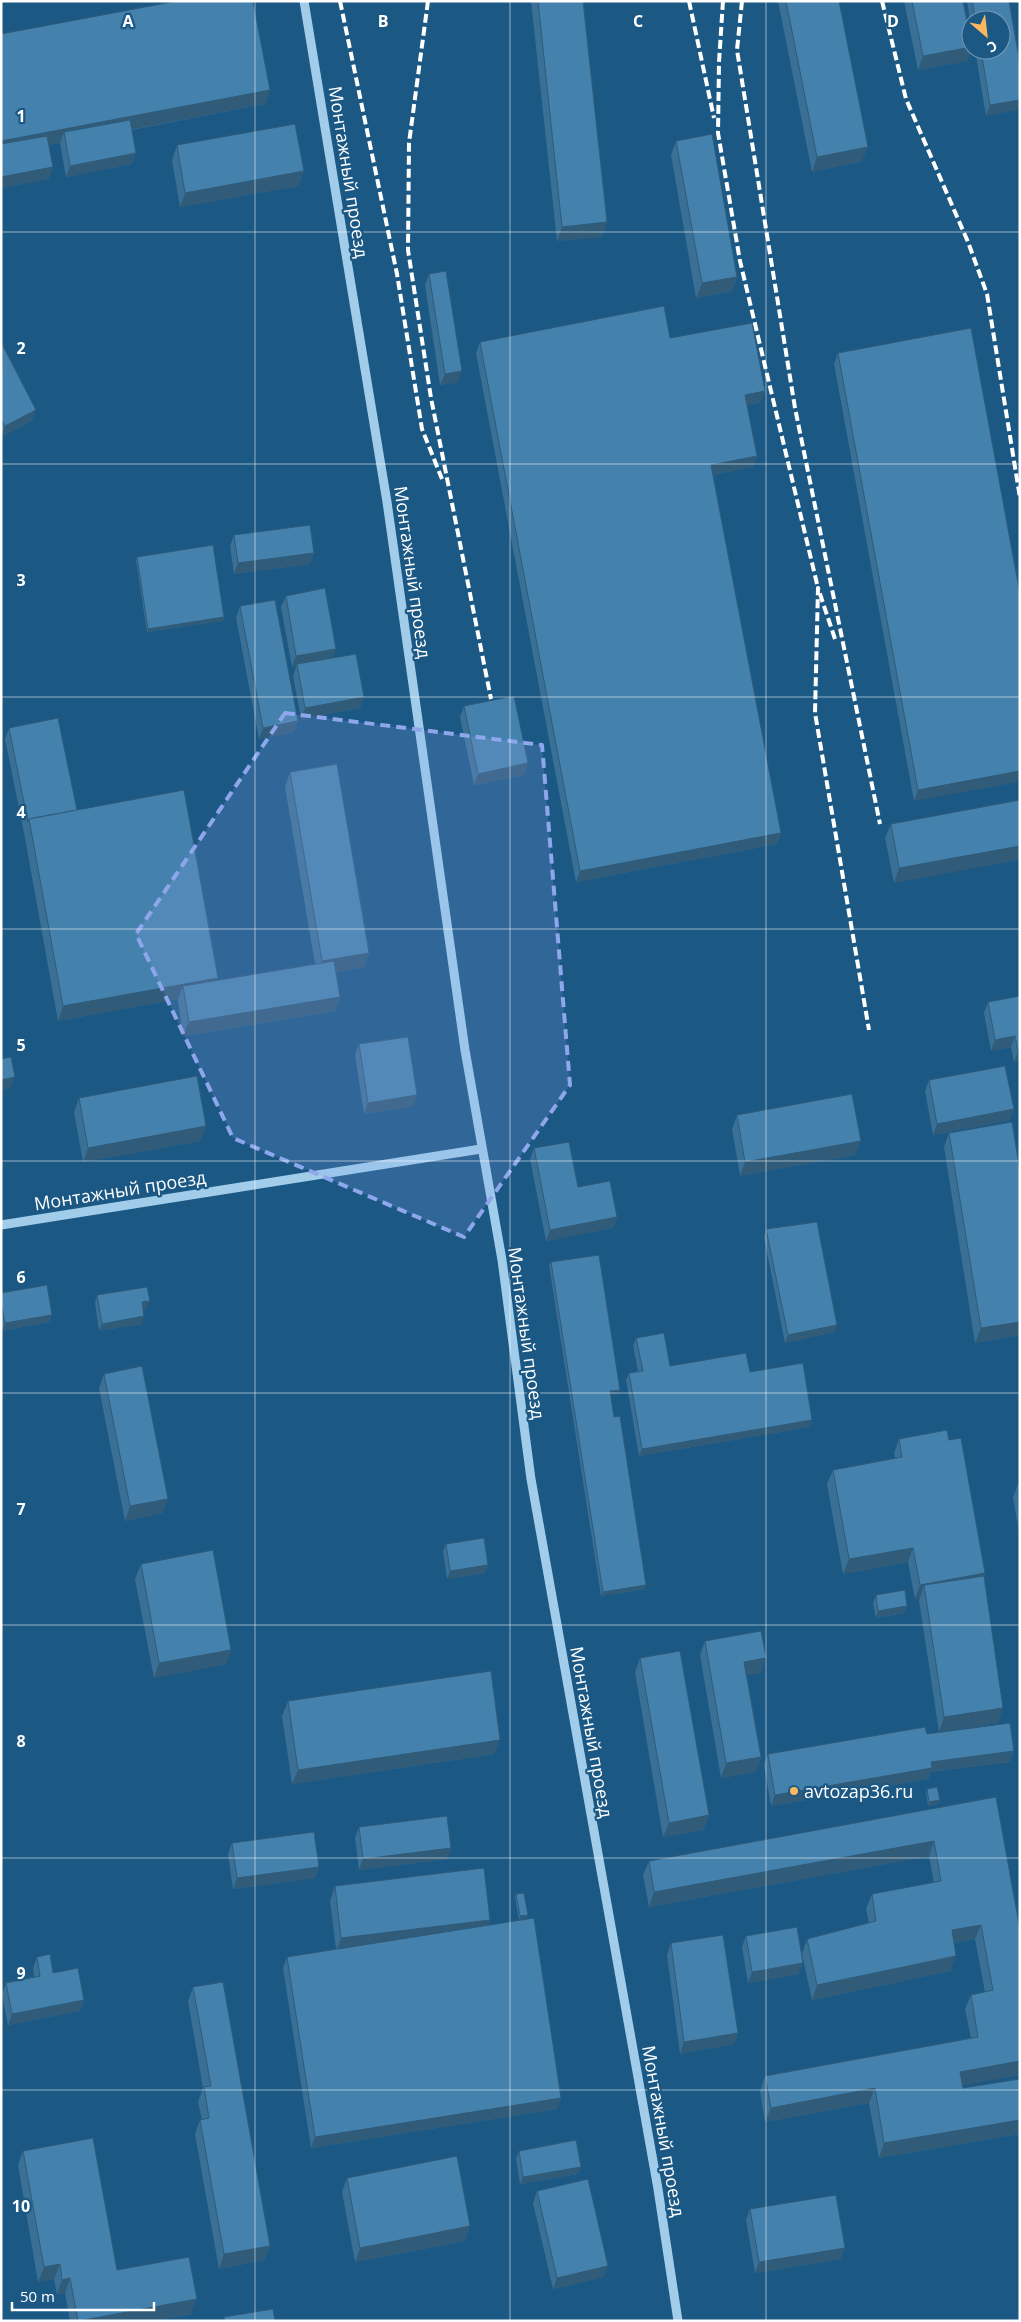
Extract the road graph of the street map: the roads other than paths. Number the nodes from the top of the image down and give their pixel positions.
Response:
1 (304, 1) edge
2 (481, 1149) junction
3 (1, 1226) edge
4 (678, 2321) edge

1 - 2 street, Монтажный проезд
2 - 3 street, Монтажный проезд
2 - 4 street, Монтажный проезд

